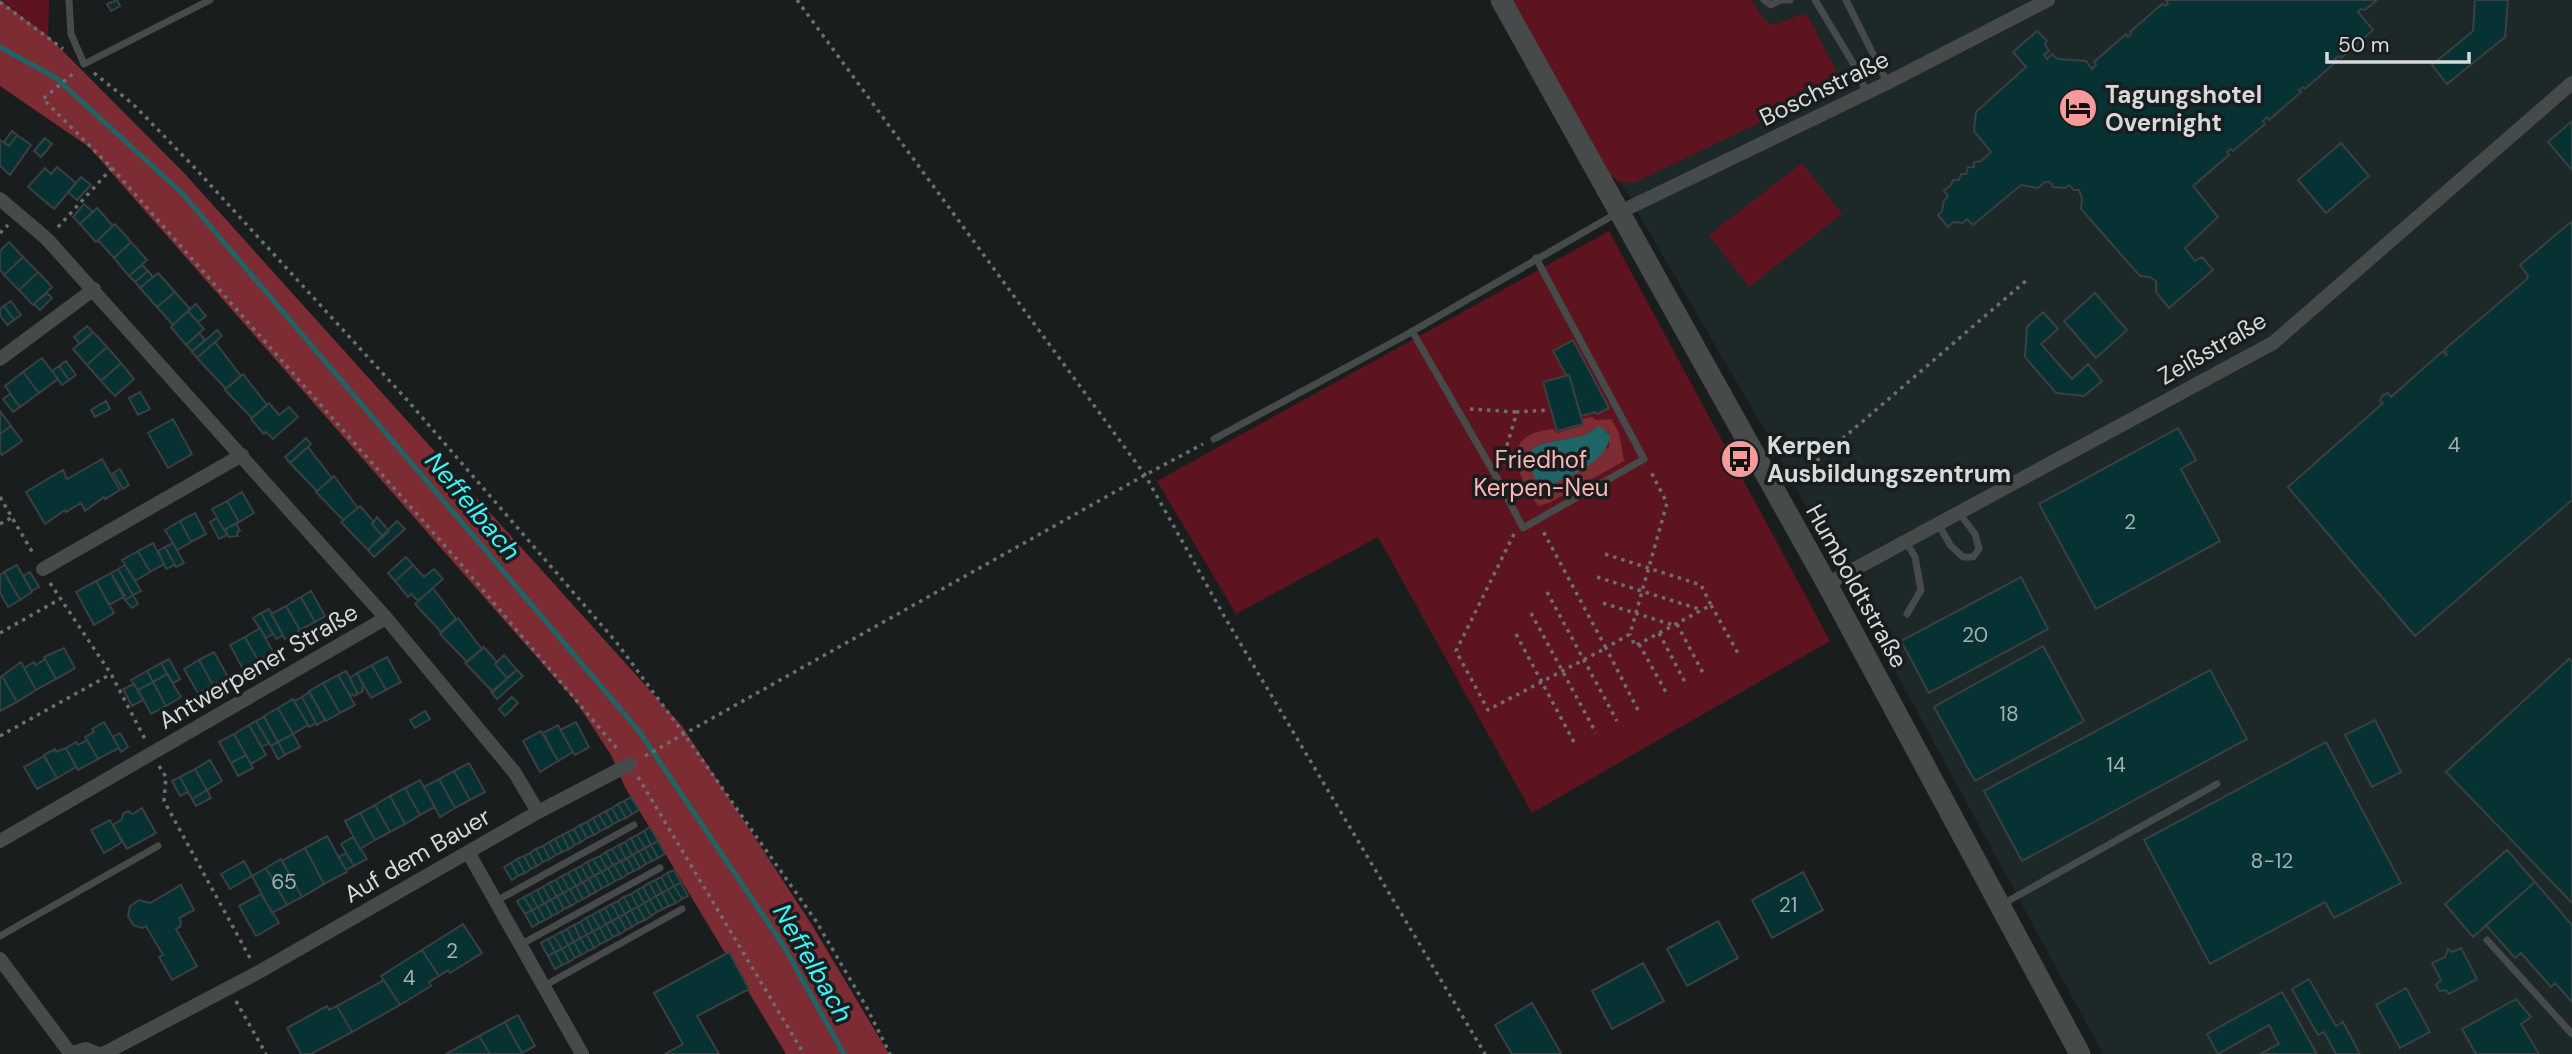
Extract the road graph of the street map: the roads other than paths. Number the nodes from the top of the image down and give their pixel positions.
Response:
1 (69, 0) edge
2 (210, 0) edge
3 (1501, 0) edge
4 (1764, 0) edge
5 (1790, 0) edge
6 (1815, 0) edge
7 (1846, 0) edge
8 (2048, 0) edge
9 (1887, 83) junction
10 (2572, 83) edge
11 (1867, 93) junction
12 (0, 199) edge
13 (1618, 213) junction
14 (1536, 258) junction
15 (93, 289) junction
16 (1412, 331) junction
17 (0, 359) edge
18 (1214, 439) road end
19 (242, 455) junction
20 (1959, 513) junction
21 (1938, 524) junction
22 (1905, 541) junction
23 (43, 569) road end
24 (1827, 584) junction
25 (1907, 614) dead end
26 (386, 618) junction
27 (630, 764) road end
28 (2217, 784) dead end
29 (538, 812) junction
30 (634, 825) dead end
31 (0, 841) edge
32 (158, 846) dead end
33 (468, 852) junction
34 (660, 868) dead end
35 (496, 901) junction
36 (2000, 905) junction
37 (682, 909) dead end
38 (0, 936) edge
39 (2487, 940) dead end
40 (520, 945) junction
41 (0, 959) edge
42 (544, 986) junction
43 (2572, 1034) edge
44 (577, 1052) edge
45 (70, 1054) edge
46 (97, 1054) edge
47 (103, 1054) edge
48 (2080, 1054) edge

1 - 2 lane
3 - 13 street, Humboldtstraße
4 - 5 lane
6 - 11 lane
7 - 9 lane
8 - 9 street, Boschstraße
9 - 11 street, Boschstraße
10 - 20 street, Zeißstraße
11 - 13 street, Boschstraße
12 - 15 street, Antwerpener Straße
13 - 14 lane
13 - 24 street, Humboldtstraße
14 - 16 lane
14 - 16 lane
15 - 17 street
15 - 19 street, Antwerpener Straße
16 - 18 lane
19 - 23 street
19 - 26 street, Antwerpener Straße
20 - 21 street, Zeißstraße
20 - 21 lane
21 - 22 street, Zeißstraße
22 - 24 street, Zeißstraße
22 - 25 lane
24 - 36 street, Humboldtstraße
26 - 29 street, Antwerpener Straße
26 - 31 street, Antwerpener Straße
27 - 29 street, Auf dem Bauer
28 - 36 lane
29 - 33 street, Auf dem Bauer
30 - 35 lane
32 - 38 lane
33 - 35 street
33 - 47 street, Auf dem Bauer
34 - 40 lane
35 - 40 street
36 - 48 street, Humboldtstraße
37 - 42 lane
39 - 43 lane
40 - 42 street
41 - 45 street
42 - 44 street
45 - 46 street

